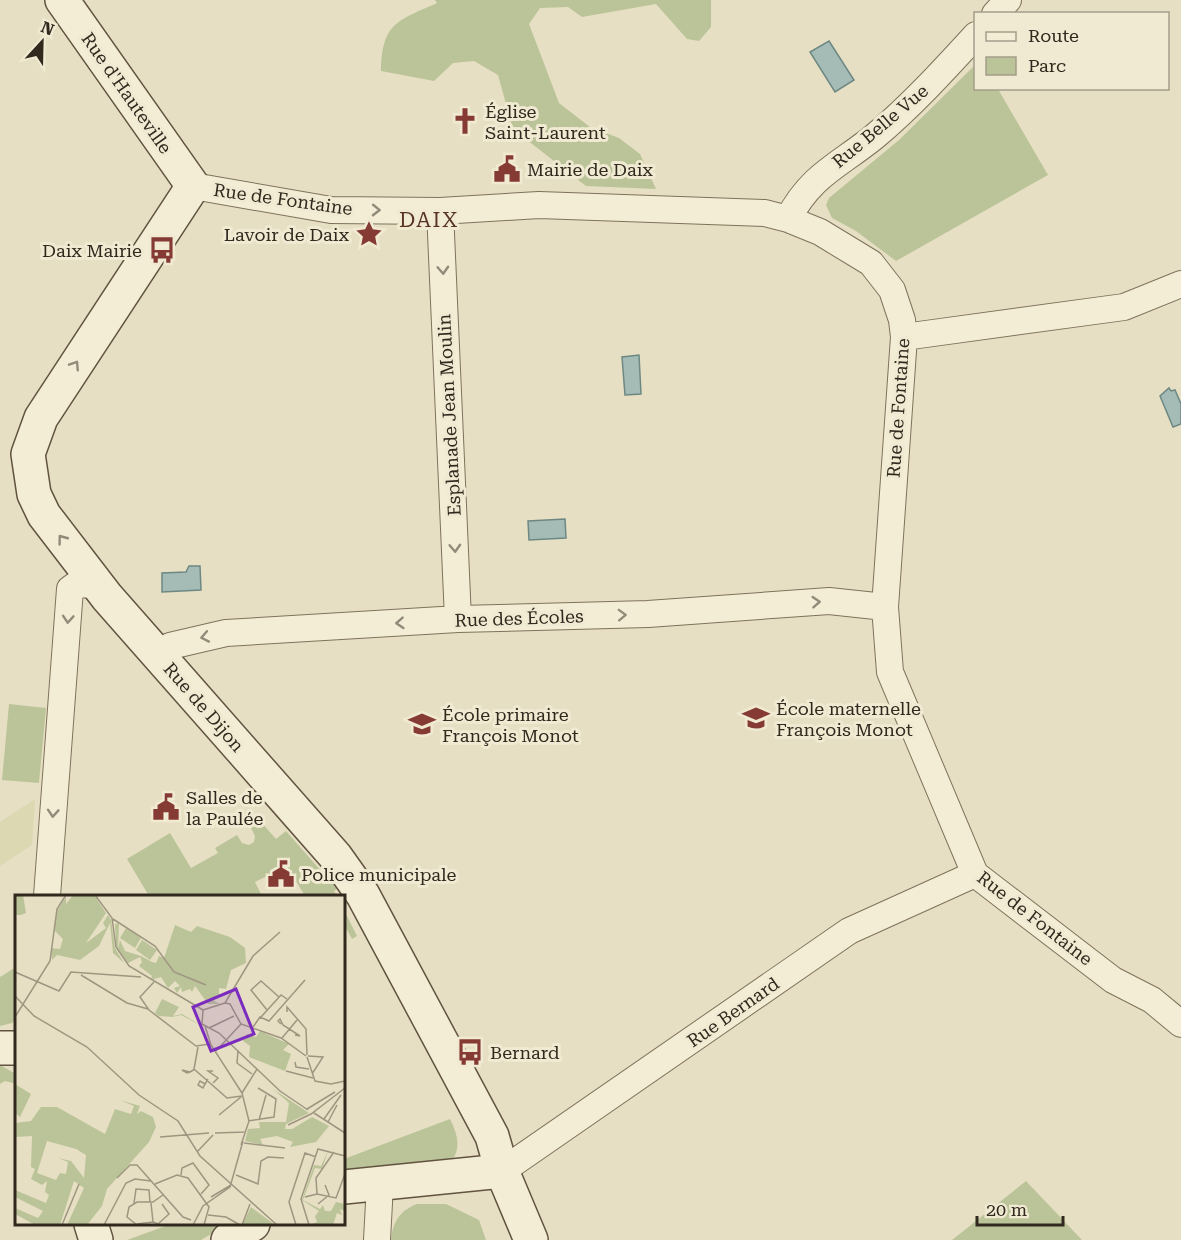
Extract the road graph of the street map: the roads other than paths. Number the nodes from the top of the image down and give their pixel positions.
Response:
1 (62, 0) edge
2 (1008, 0) edge
3 (997, 12) edge
4 (974, 36) edge
5 (193, 186) junction
6 (440, 211) junction
7 (788, 219) junction
8 (1181, 284) edge
9 (904, 338) junction
10 (97, 585) junction
11 (885, 607) junction
12 (458, 619) junction
13 (159, 657) junction
14 (975, 874) junction
15 (47, 895) edge
16 (1181, 1024) edge
17 (502, 1171) junction
18 (381, 1184) junction
19 (345, 1187) edge
20 (91, 1225) edge
21 (252, 1225) edge
22 (96, 1240) edge
23 (228, 1240) edge
24 (377, 1240) edge
25 (531, 1240) edge

1 - 5 street, Rue d'Hauteville
2 - 3 street
4 - 7 street, Rue Belle Vue
5 -> 6 street, Rue de Fontaine
10 -> 5 street, Rue de Dijon
6 - 7 street, Rue de Fontaine
6 -> 12 street, Esplanade Jean Moulin
7 - 9 street, Rue de Fontaine
8 - 9 street
9 - 11 street, Rue de Fontaine
10 - 13 street, Rue de Dijon
10 -> 15 street
12 -> 11 street, Rue des Écoles
11 - 14 street, Rue de Fontaine
12 -> 13 street, Rue des Écoles
13 - 17 street, Rue de Dijon
14 - 16 street, Rue de Fontaine
14 - 17 street, Rue Bernard
17 - 18 street
17 - 25 street, Rue de Dijon
18 - 19 street
18 - 24 street
20 - 22 street
21 - 23 street

